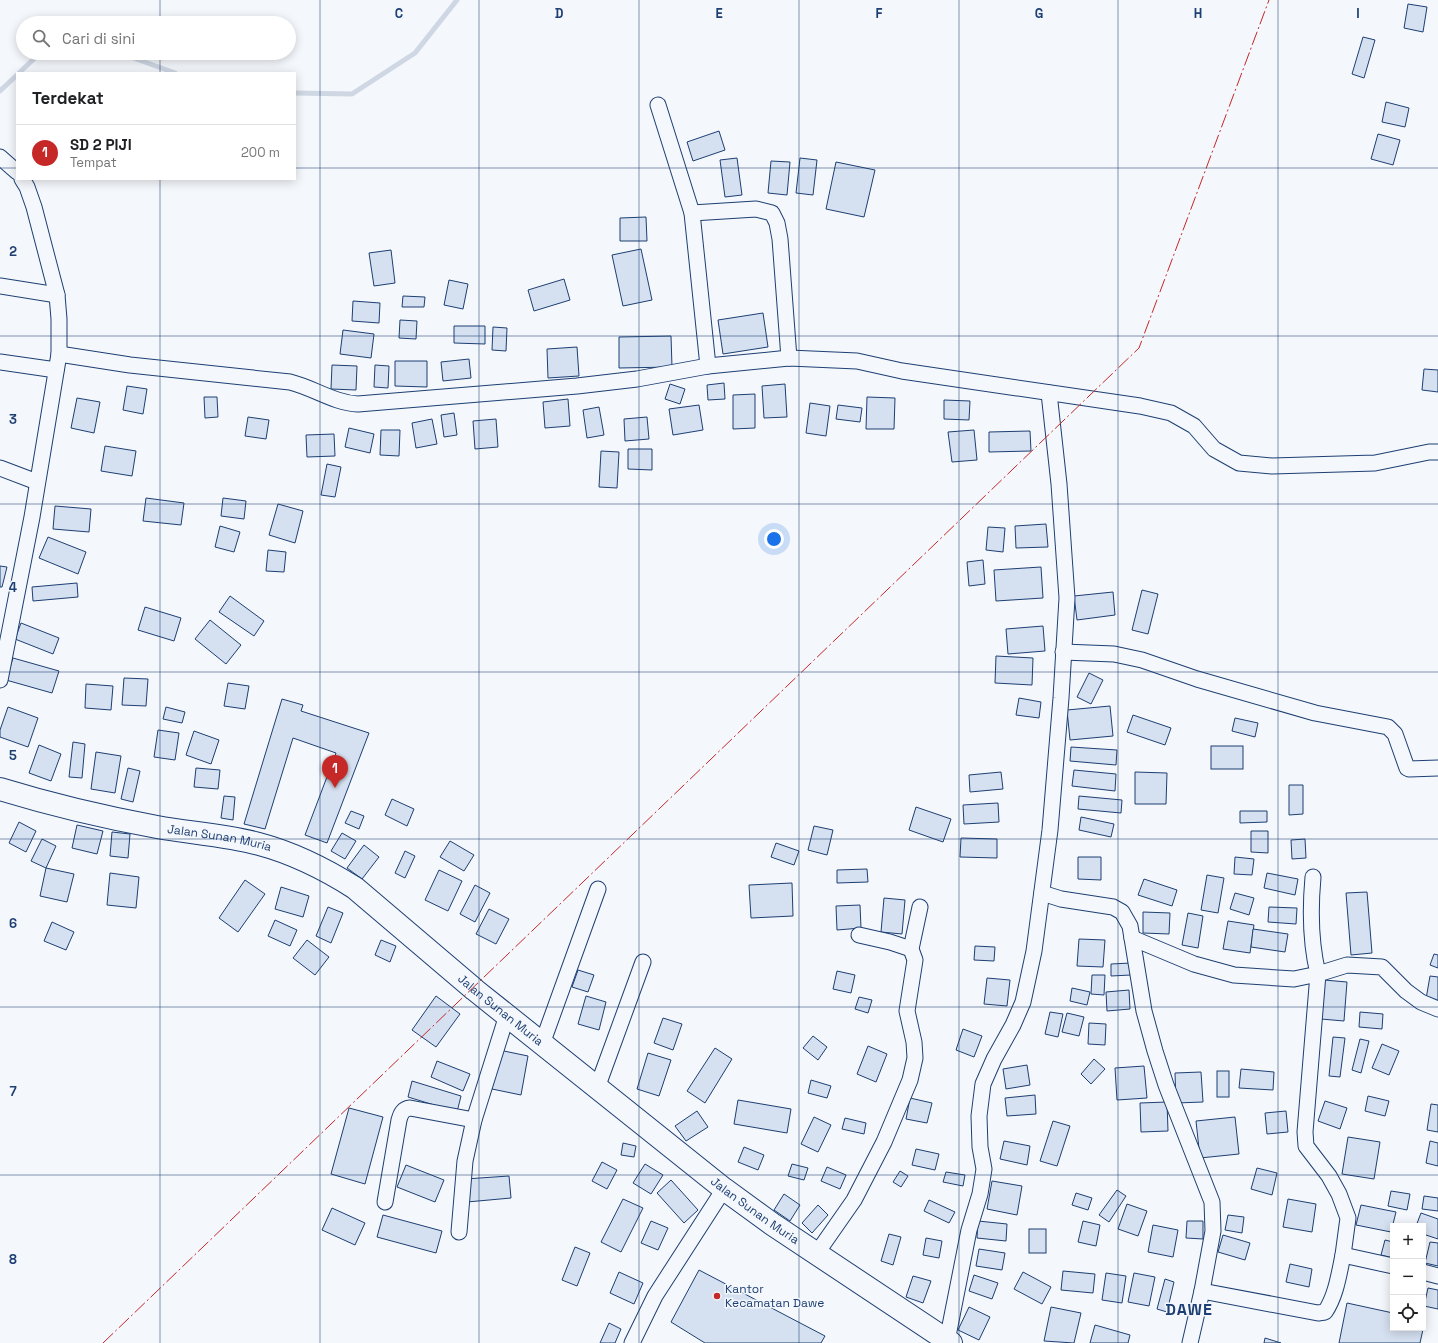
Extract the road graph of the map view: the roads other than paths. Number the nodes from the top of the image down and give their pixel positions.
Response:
1 (658, 104) dead end
2 (0, 157) edge
3 (16, 171) edge
4 (23, 180) edge
5 (692, 213) junction
6 (0, 286) edge
7 (57, 295) junction
8 (59, 354) junction
9 (789, 358) junction
10 (0, 362) edge
11 (708, 366) junction
12 (56, 370) junction
13 (1049, 393) junction
14 (1438, 452) edge
15 (0, 468) edge
16 (37, 482) junction
17 (1063, 652) junction
18 (0, 680) edge
19 (1438, 768) edge
20 (0, 789) edge
21 (1314, 877) dead end
22 (598, 889) dead end
23 (1042, 893) junction
24 (920, 907) dead end
25 (859, 935) dead end
26 (1132, 938) junction
27 (911, 949) junction
28 (643, 962) dead end
29 (1318, 974) junction
30 (1438, 1009) edge
31 (506, 1015) junction
32 (542, 1044) junction
33 (597, 1088) junction
34 (474, 1120) junction
35 (724, 1189) junction
36 (385, 1202) dead end
37 (459, 1232) dead end
38 (817, 1253) junction
39 (1343, 1255) junction
40 (1390, 1265) edge
41 (1426, 1273) edge
42 (1438, 1276) edge
43 (1202, 1291) junction
44 (949, 1342) edge
45 (632, 1343) edge
46 (1190, 1343) edge

1 - 5 street
2 - 3 street
4 - 7 street
5 - 9 street
5 - 11 street
6 - 7 street
7 - 8 street
8 - 11 street
8 - 12 street
9 - 11 street
9 - 13 street
10 - 12 street
12 - 16 street
13 - 14 street
13 - 17 street
15 - 16 street
16 - 18 street
17 - 19 street
17 - 23 street
20 - 31 main road, Jalan Sunan Muria
21 - 29 street
22 - 32 street
23 - 26 street
23 - 44 street
24 - 27 street
25 - 27 street
26 - 29 street
26 - 43 street
27 - 38 street
28 - 33 street
29 - 30 street
29 - 39 street
31 - 32 main road, Jalan Sunan Muria
31 - 34 street
32 - 33 main road, Jalan Sunan Muria
33 - 35 main road, Jalan Sunan Muria
34 - 36 street
34 - 37 street
35 - 38 main road, Jalan Sunan Muria
35 - 45 street
38 - 44 main road, Jalan Sunan Muria
39 - 40 street
39 - 43 street
41 - 42 street
43 - 46 street

